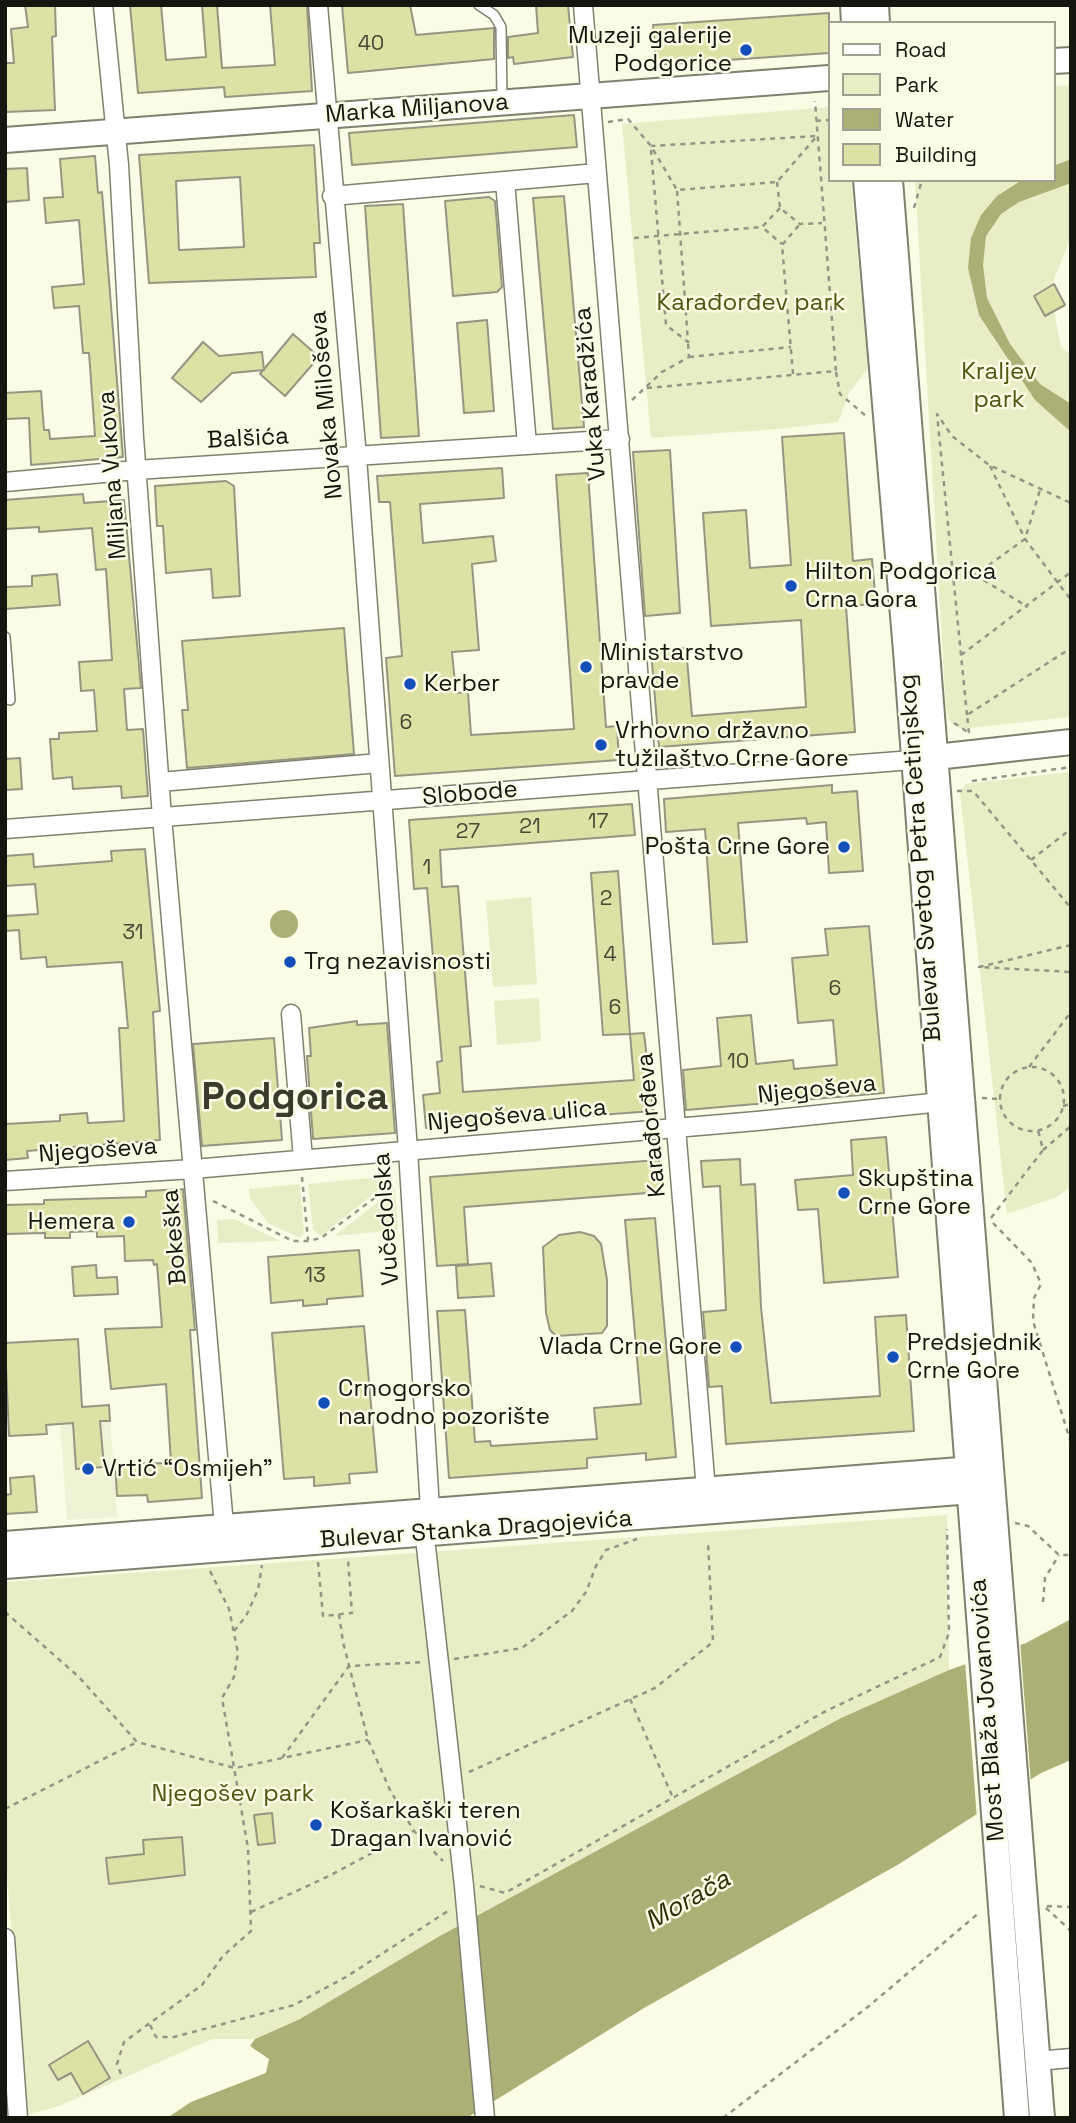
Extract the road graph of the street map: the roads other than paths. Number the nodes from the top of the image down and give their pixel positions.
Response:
1 (103, 5) edge
2 (318, 5) edge
3 (479, 5) edge
4 (583, 5) edge
5 (822, 79) edge
6 (591, 97) junction
7 (503, 103) junction
8 (326, 115) junction
9 (115, 130) junction
10 (5, 140) edge
11 (597, 173) junction
12 (505, 181) junction
13 (866, 182) edge
14 (890, 182) edge
15 (332, 196) junction
16 (620, 439) junction
17 (527, 445) junction
18 (357, 457) junction
19 (136, 470) junction
20 (5, 482) edge
21 (5, 637) edge
22 (10, 700) dead end
23 (1071, 743) edge
24 (924, 759) junction
25 (379, 763) junction
26 (649, 778) junction
27 (160, 782) junction
28 (382, 801) junction
29 (163, 826) junction
30 (5, 829) edge
31 (291, 1014) dead end
32 (960, 1100) junction
33 (677, 1126) junction
34 (408, 1150) junction
35 (302, 1159) junction
36 (193, 1169) junction
37 (5, 1181) edge
38 (969, 1480) junction
39 (706, 1490) junction
40 (430, 1509) junction
41 (995, 1531) joint
42 (225, 1538) junction
43 (5, 1544) edge
44 (426, 1547) dead end
45 (5, 1566) edge
46 (1012, 1883) junction
47 (5, 1938) edge
48 (1071, 2058) edge
49 (1037, 2061) junction
50 (18, 2118) edge
51 (485, 2118) edge
52 (1017, 2118) edge
53 (1042, 2118) edge

1 - 9 street, Miljana Vukova
2 - 8 street, Novaka Miloševa
3 - 7 lane
4 - 6 street, Vuka Karadžića
5 - 6 main road, Marka Miljanova
6 - 7 main road, Marka Miljanova
6 - 11 street, Vuka Karadžića
7 - 8 main road, Marka Miljanova
8 - 9 main road, Marka Miljanova
8 - 15 street, Novaka Miloševa
9 - 10 main road, Marka Miljanova
9 - 19 street, Miljana Vukova
11 - 12 street
11 - 16 street, Vuka Karadžića
12 - 15 street
12 - 17 street
13 - 24 main road, Bulevar Svetog Petra Cetinjskog
14 - 24 main road, Bulevar Svetog Petra Cetinjskog
15 - 18 street, Novaka Miloševa
16 - 17 street, Balšića
16 - 26 street, Vuka Karadžića
17 - 18 street, Balšića
18 - 19 street, Balšića
18 - 25 street, Novaka Miloševa
19 - 20 street, Balšića
19 - 27 street, Miljana Vukova
21 - 22 lane
23 - 24 main road
24 - 26 street, Slobode
24 - 32 main road, Bulevar Svetog Petra Cetinjskog
25 - 27 street
25 - 28 street, Novaka Miloševa
26 - 28 street, Slobode
26 - 33 street, Karađorđeva
27 - 29 street, Miljana Vukova
28 - 29 street, Slobode
28 - 34 street, Vučedolska
29 - 30 street, Slobode
29 - 36 street, Bokeška
31 - 35 street
32 - 33 street, Njegoševa
32 - 38 main road, Bulevar Svetog Petra Cetinjskog
33 - 34 street, Njegoševa ulica
33 - 39 street, Karađorđeva
34 - 35 street, Njegoševa ulica
34 - 40 street, Vučedolska
35 - 36 street, Njegoševa ulica
36 - 37 street, Njegoševa
36 - 42 street, Bokeška
38 - 39 main road, Bulevar Stanka Dragojevića
38 - 41 main road, Bulevar Svetog Petra Cetinjskog
39 - 40 main road, Bulevar Stanka Dragojevića
39 - 42 main road, Bulevar Stanka Dragojevića
40 - 42 main road, Bulevar Stanka Dragojevića
41 - 46 main road, Most Blaža Jovanovića
42 - 43 main road, Bulevar Stanka Dragojevića
42 - 45 main road, Bulevar Stanka Dragojevića
44 - 51 street
46 - 49 main road
46 - 52 main road
47 - 50 street
48 - 49 street
49 - 53 main road

